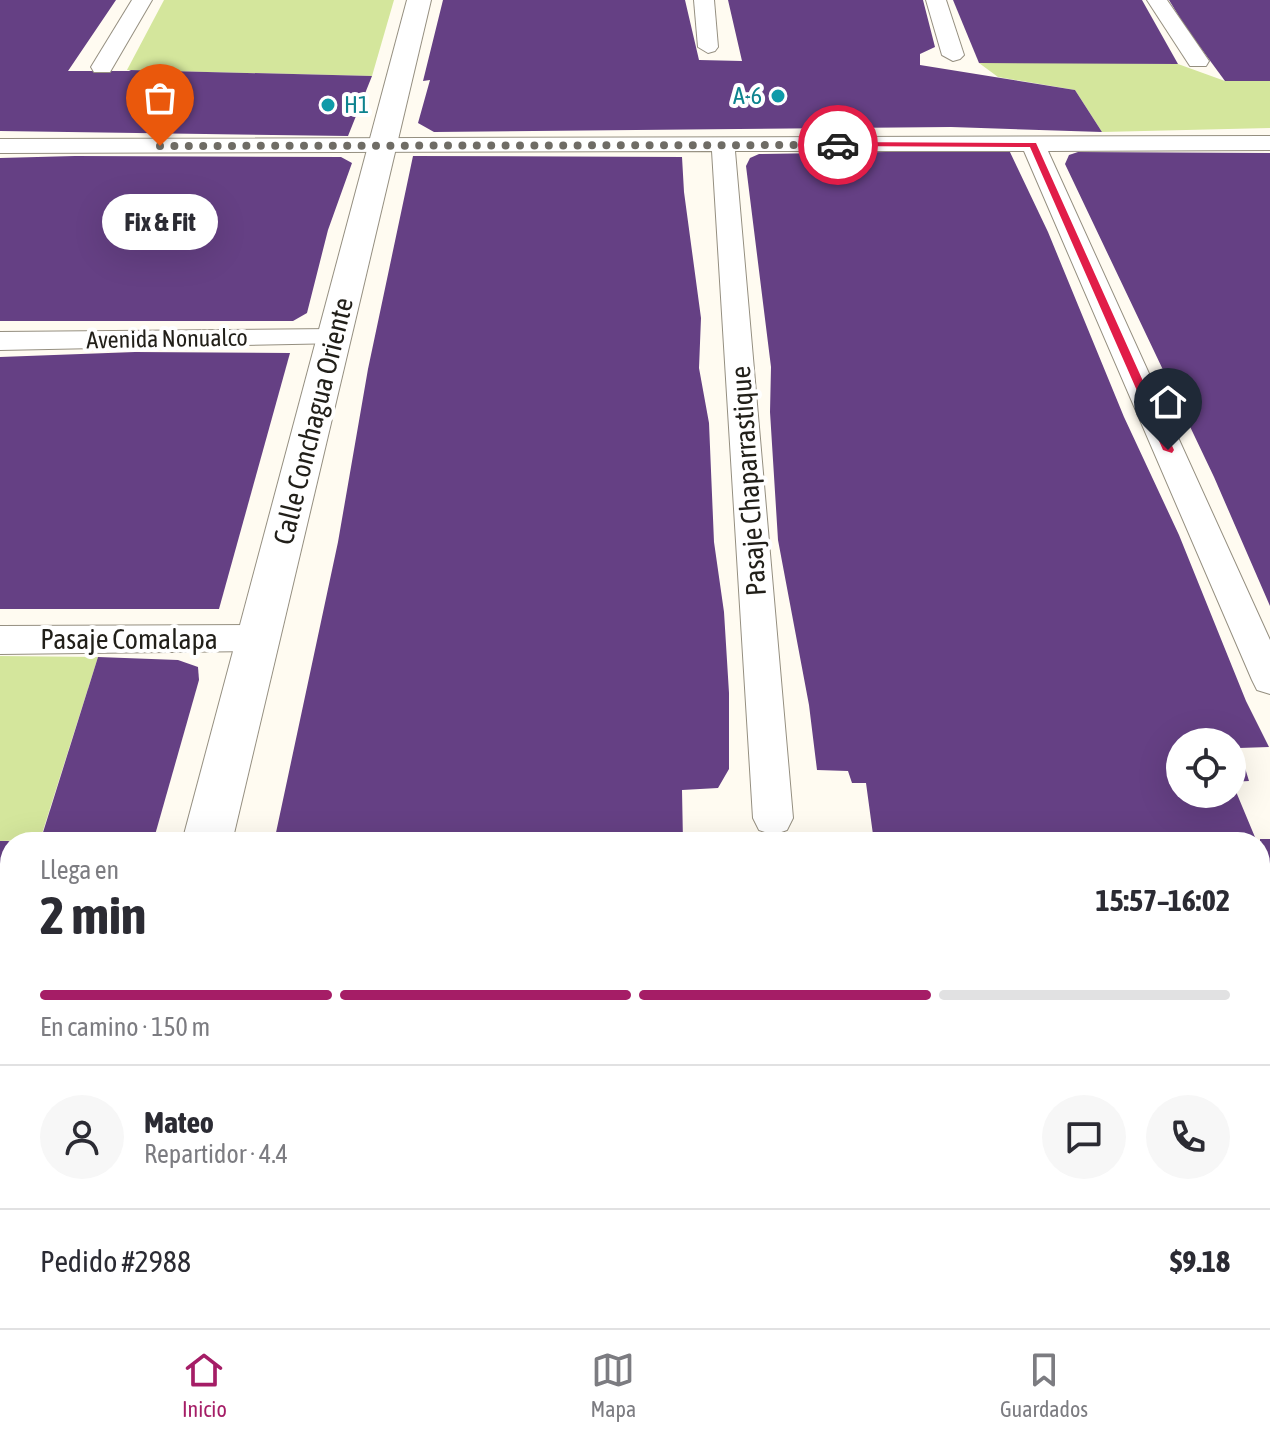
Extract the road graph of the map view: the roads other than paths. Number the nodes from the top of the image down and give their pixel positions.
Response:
1 (142, 0) edge
2 (419, 0) edge
3 (704, 0) edge
4 (936, 0) edge
5 (1157, 0) edge
6 (708, 47) dead end
7 (953, 55) dead end
8 (1198, 61) dead end
9 (102, 67) dead end
10 (1270, 143) edge
11 (1033, 144) junction
12 (383, 145) junction
13 (723, 145) junction
14 (0, 146) edge
15 (333, 337) junction
16 (0, 341) edge
17 (258, 638) junction
18 (0, 640) edge
19 (1270, 680) edge
20 (773, 818) dead end
21 (210, 832) edge

1 - 9 street
2 - 12 street, Calle Conchagua Oriente
3 - 6 street
4 - 7 street
5 - 8 street
10 - 11 street
11 - 13 street
11 - 19 street
12 - 13 street
12 - 14 street
12 - 15 street, Calle Conchagua Oriente
13 - 20 street, Pasaje Chaparrastique
15 - 16 street, Avenida Nonualco
15 - 17 street, Calle Conchagua Oriente
17 - 18 street, Pasaje Comalapa
17 - 21 street, Calle Conchagua Oriente

